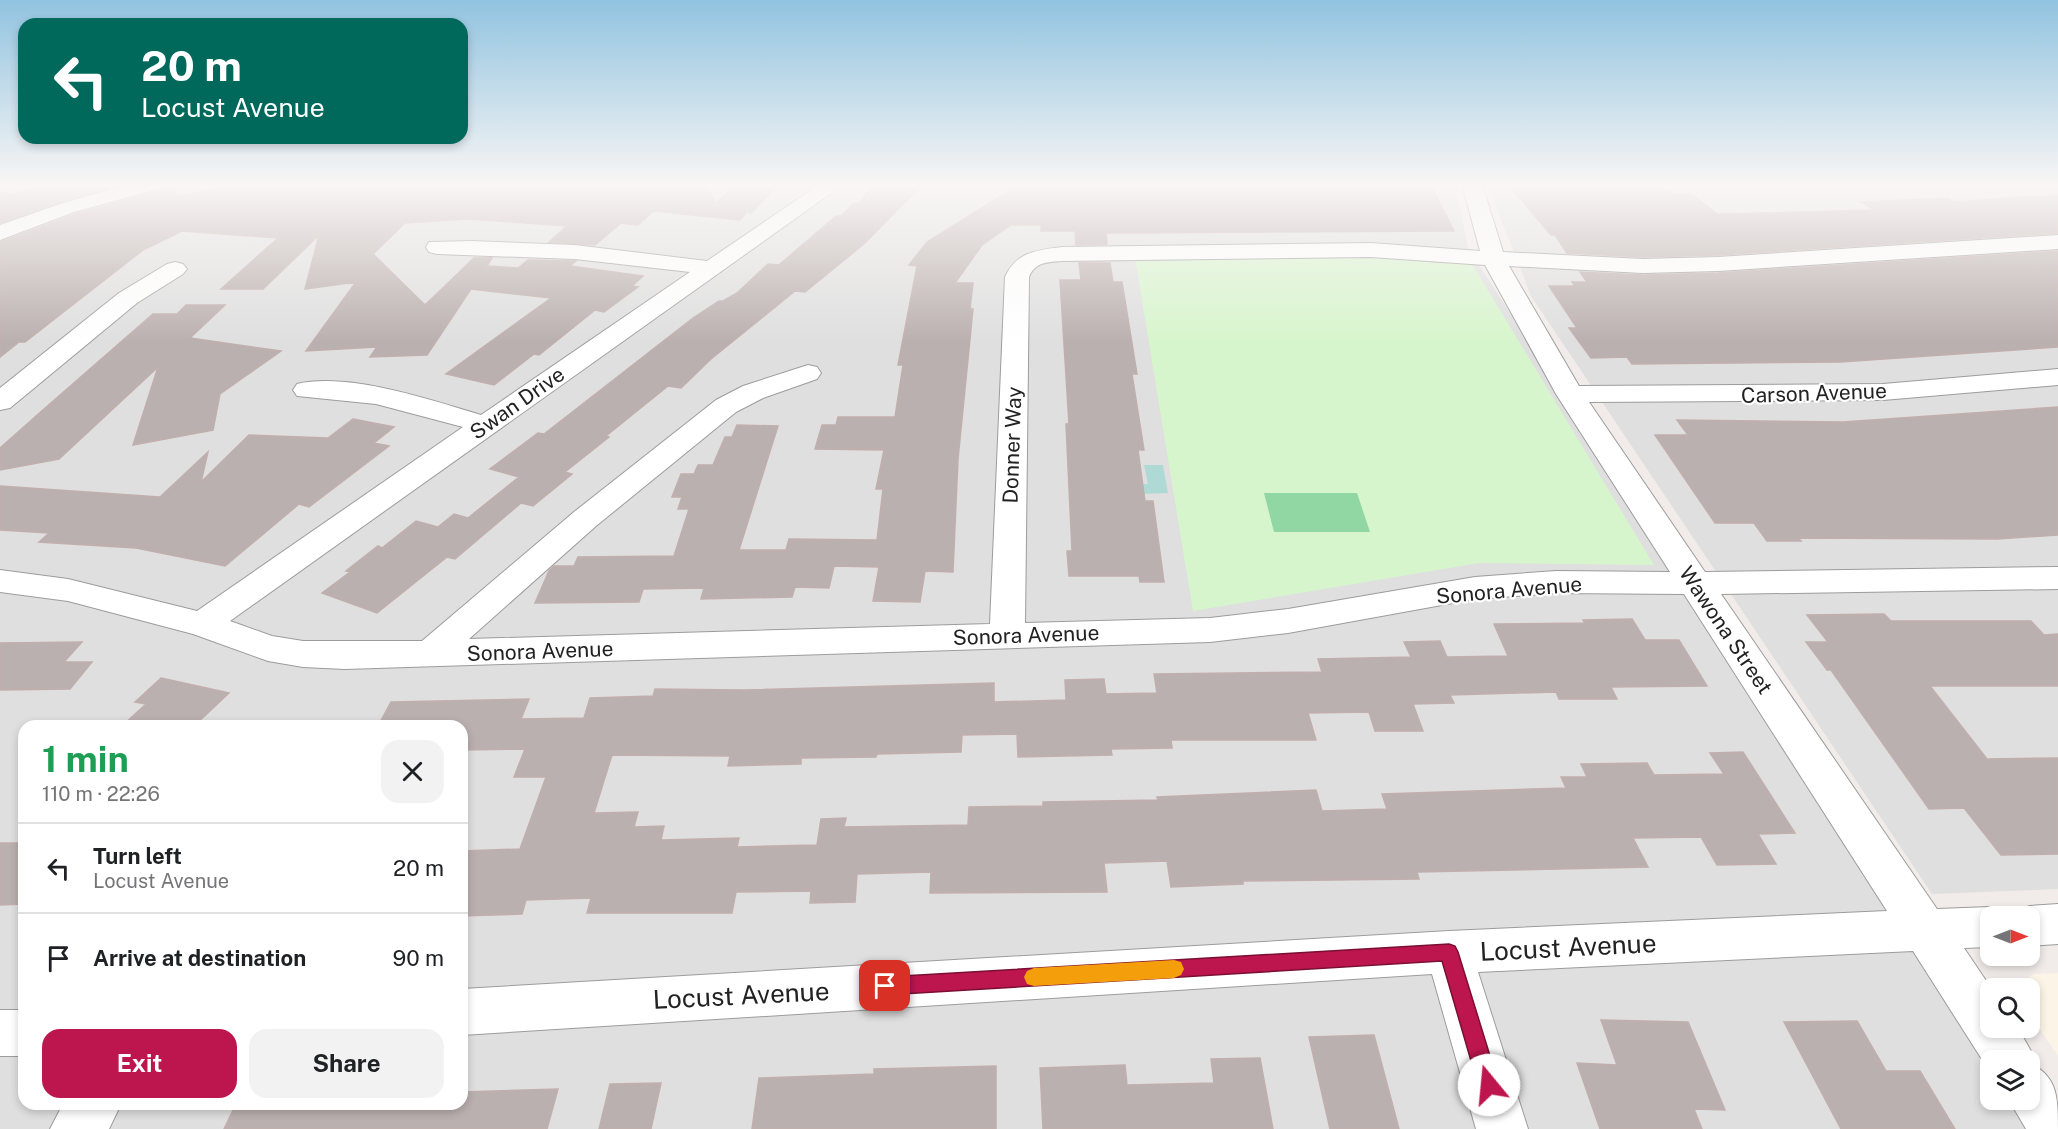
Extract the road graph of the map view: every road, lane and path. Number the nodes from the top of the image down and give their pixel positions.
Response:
1 (759, 237) edge
2 (1487, 237) edge
3 (2058, 242) edge
4 (437, 247) dead end
5 (1493, 258) junction
6 (175, 269) dead end
7 (711, 270) junction
8 (807, 374) dead end
9 (2058, 377) edge
10 (307, 390) dead end
11 (1570, 394) junction
12 (0, 402) edge
13 (485, 425) junction
14 (2058, 578) edge
15 (0, 581) edge
16 (1694, 583) junction
17 (202, 624) junction
18 (1006, 636) junction
19 (429, 655) junction
20 (2058, 924) edge
21 (2040, 925) edge
22 (1980, 927) edge
23 (1925, 930) junction
24 (1449, 952) junction
25 (468, 1012) edge
26 (18, 1033) edge
27 (0, 1034) edge
28 (2004, 1050) edge
29 (2040, 1104) edge
30 (91, 1110) edge
31 (76, 1129) edge
32 (1502, 1129) edge
33 (2056, 1129) edge

1 - 7 street, Swan Drive
2 - 5 street, Wawona Street
3 - 5 street
4 - 7 street
5 - 11 street, Wawona Street
5 - 18 street, Donner Way
6 - 12 street
7 - 13 street, Swan Drive
8 - 19 street
9 - 11 street, Carson Avenue
10 - 13 street
11 - 16 street, Wawona Street
13 - 17 street, Swan Drive
14 - 16 street, Sonora Avenue
15 - 17 street, Sonora Avenue
16 - 18 street, Sonora Avenue
16 - 23 street, Wawona Street
17 - 19 street, Sonora Avenue
18 - 19 street, Sonora Avenue
20 - 21 street
22 - 23 street, Locust Avenue
23 - 24 street, Locust Avenue
23 - 28 street, Wawona Street
24 - 25 street, Locust Avenue
24 - 32 street
26 - 27 street
29 - 33 street
30 - 31 street

